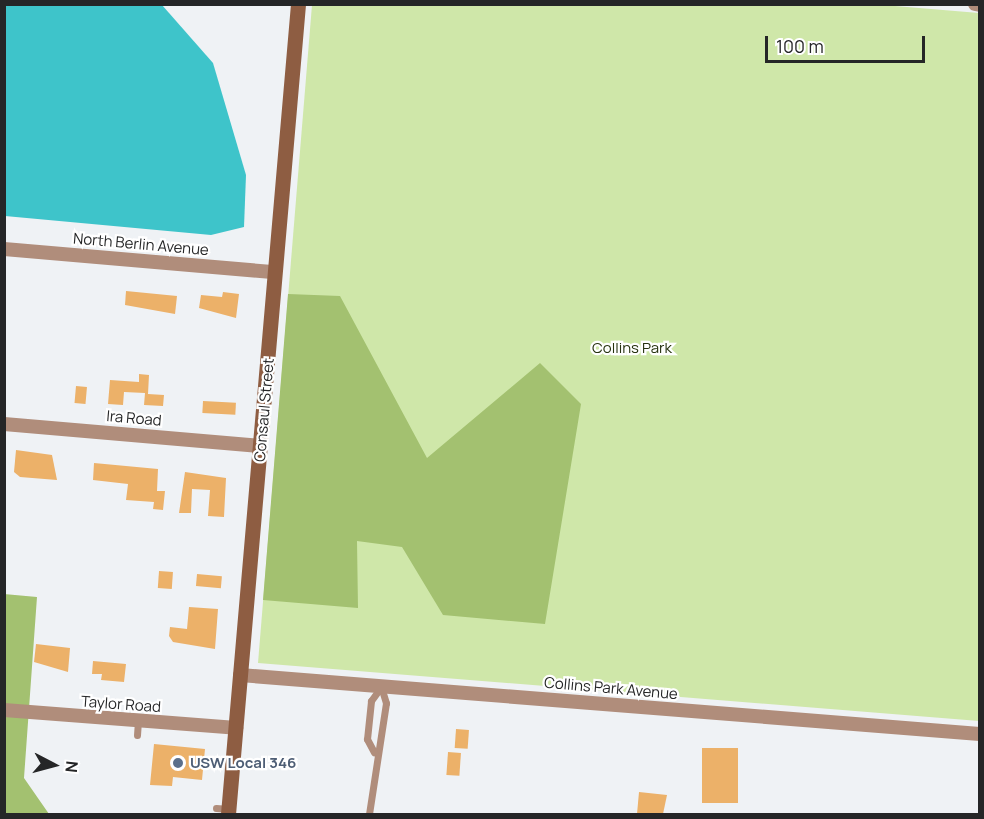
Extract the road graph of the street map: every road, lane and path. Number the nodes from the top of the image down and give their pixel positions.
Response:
1 (298, 4) edge
2 (4, 249) edge
3 (275, 272) junction
4 (4, 424) edge
5 (260, 446) junction
6 (240, 675) junction
7 (381, 687) junction
8 (4, 710) edge
9 (236, 728) junction
10 (980, 734) edge
11 (374, 752) junction
12 (224, 810) edge
13 (369, 814) edge

1 - 3 street, Consaul Street
2 - 3 street, North Berlin Avenue
3 - 5 street, Consaul Street
4 - 5 street, Ira Road
5 - 6 street, Consaul Street
6 - 7 street, Collins Park Avenue
6 - 9 street, Consaul Street
7 - 10 street, Collins Park Avenue
7 - 11 lane
7 - 11 lane
8 - 9 street, Taylor Road
9 - 12 street, Consaul Street
11 - 13 lane

